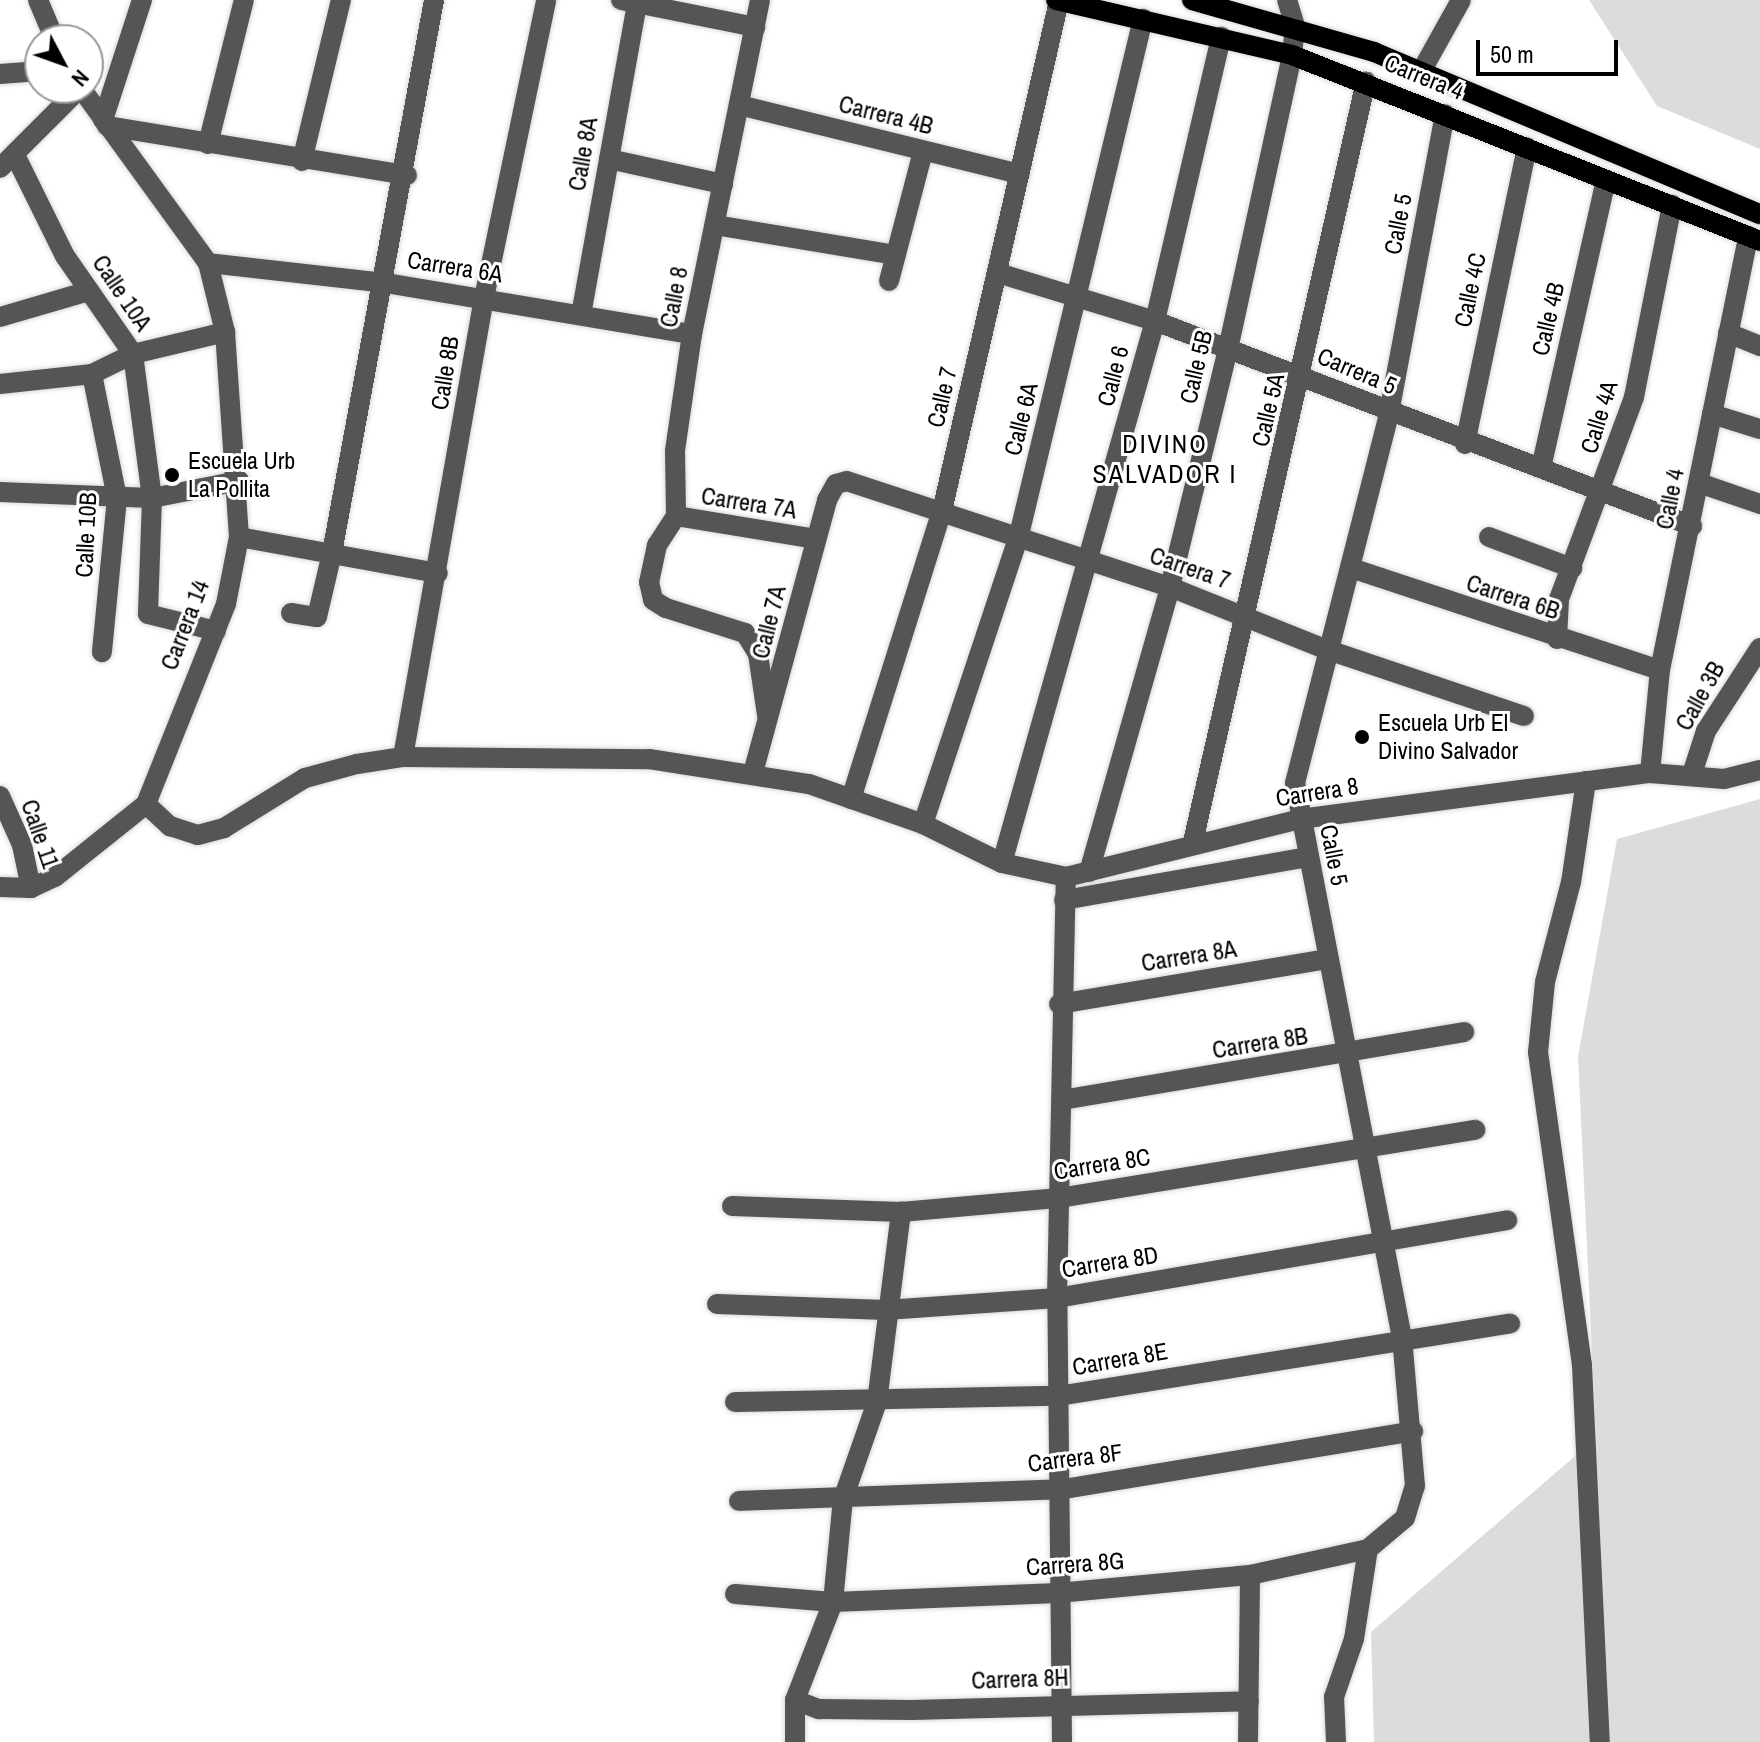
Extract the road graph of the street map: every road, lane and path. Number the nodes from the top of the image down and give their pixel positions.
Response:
1 (38, 0) edge
2 (142, 0) edge
3 (244, 0) edge
4 (341, 0) edge
5 (433, 0) edge
6 (546, 0) edge
7 (760, 0) edge
8 (1058, 0) edge
9 (1192, 0) edge
10 (1287, 0) edge
11 (1461, 0) edge
12 (629, 2) edge
13 (1143, 19) junction
14 (48, 24) edge
15 (1295, 26) junction
16 (755, 27) junction
17 (1221, 37) junction
18 (1292, 55) junction
19 (24, 72) edge
20 (1421, 72) junction
21 (0, 74) edge
22 (1366, 81) junction
23 (65, 104) edge
24 (92, 104) edge
25 (739, 105) junction
26 (1445, 114) junction
27 (105, 123) junction
28 (208, 144) junction
29 (1527, 147) junction
30 (923, 151) junction
31 (609, 159) junction
32 (302, 161) junction
33 (8, 162) edge
34 (1020, 174) junction
35 (407, 175) junction
36 (1606, 180) junction
37 (723, 184) junction
38 (1672, 205) junction
39 (1760, 214) edge
40 (715, 225) junction
41 (1754, 238) edge
42 (896, 255) junction
43 (208, 263) junction
44 (998, 273) junction
45 (889, 281) dead end
46 (386, 283) junction
47 (89, 291) junction
48 (484, 298) junction
49 (1079, 298) junction
50 (581, 315) junction
51 (0, 317) edge
52 (1155, 321) junction
53 (225, 332) junction
54 (1728, 333) junction
55 (692, 334) junction
56 (1760, 346) edge
57 (1228, 349) junction
58 (133, 354) junction
59 (92, 374) junction
60 (1303, 375) junction
61 (0, 384) edge
62 (1389, 413) junction
63 (1712, 414) junction
64 (1760, 429) edge
65 (1465, 444) junction
66 (1541, 468) junction
67 (239, 481) junction
68 (1699, 483) junction
69 (836, 484) joint
70 (1602, 491) junction
71 (0, 492) edge
72 (117, 498) junction
73 (152, 498) junction
74 (1760, 504) edge
75 (942, 511) junction
76 (676, 516) junction
77 (1692, 526) junction
78 (1019, 535) junction
79 (239, 537) junction
80 (1489, 537) dead end
81 (816, 539) junction
82 (332, 553) junction
83 (1089, 561) junction
84 (1351, 568) junction
85 (1572, 568) junction
86 (438, 573) junction
87 (1170, 587) junction
88 (291, 613) dead end
89 (1248, 616) junction
90 (216, 631) junction
91 (1557, 639) junction
92 (1760, 648) edge
93 (1325, 649) junction
94 (102, 652) dead end
95 (1660, 670) junction
96 (1524, 716) dead end
97 (768, 722) junction
98 (403, 757) junction
99 (1760, 770) edge
100 (753, 773) junction
101 (1650, 773) junction
102 (1692, 774) junction
103 (1586, 781) junction
104 (0, 796) edge
105 (851, 799) junction
106 (146, 804) junction
107 (1300, 819) junction
108 (923, 824) junction
109 (1193, 842) junction
110 (1307, 857) junction
111 (1002, 863) junction
112 (1089, 872) junction
113 (1066, 877) junction
114 (0, 887) edge
115 (31, 888) junction
116 (1064, 900) junction
117 (1327, 959) junction
118 (1059, 1004) junction
119 (1464, 1032) dead end
120 (1346, 1056) junction
121 (1062, 1100) junction
122 (1475, 1130) dead end
123 (1364, 1147) junction
124 (1059, 1198) junction
125 (732, 1206) dead end
126 (901, 1212) junction
127 (1507, 1220) dead end
128 (1383, 1243) junction
129 (1057, 1298) junction
130 (717, 1304) dead end
131 (886, 1310) junction
132 (1510, 1324) dead end
133 (1402, 1338) junction
134 (1058, 1396) junction
135 (735, 1402) dead end
136 (877, 1402) junction
137 (1413, 1431) junction
138 (1064, 1489) junction
139 (843, 1499) junction
140 (739, 1501) dead end
141 (1405, 1518) joint
142 (1368, 1549) junction
143 (1250, 1575) junction
144 (1058, 1593) junction
145 (735, 1594) dead end
146 (833, 1602) junction
147 (795, 1700) junction
148 (1249, 1701) junction
149 (1063, 1703) junction
150 (795, 1742) edge
151 (1062, 1742) edge
152 (1248, 1742) edge
153 (1336, 1742) edge
154 (1600, 1742) edge

1 - 14 street
2 - 27 street
3 - 28 street
4 - 32 street
5 - 35 street
6 - 48 street, Calle 8B
7 - 16 street, Calle 8
8 - 13 main road, Carrera 4
8 - 34 street, Calle 7
9 - 15 main road, Carrera 4
10 - 15 street
11 - 20 street
12 - 16 street
12 - 31 street, Calle 8A
13 - 17 main road, Carrera 4
13 - 49 street, Calle 6A
15 - 18 street, Calle 5B
15 - 20 main road, Carrera 4
16 - 25 street, Calle 8
17 - 18 main road, Carrera 4
17 - 52 street, Calle 6
18 - 22 main road, Carrera 4
18 - 57 street, Calle 5B
19 - 21 street
20 - 39 main road, Carrera 4
22 - 26 main road, Carrera 4
22 - 60 street, Calle 5A
23 - 33 street
24 - 27 street, Carrera 14
25 - 30 street, Carrera 4B
25 - 37 street, Calle 8
26 - 29 main road, Carrera 4
26 - 62 street, Calle 5
27 - 28 street
27 - 43 street, Carrera 14
28 - 32 street
29 - 36 main road, Carrera 4
29 - 65 street, Calle 4C
30 - 34 street, Carrera 4B
30 - 42 street
31 - 37 street
31 - 50 street, Calle 8A
32 - 35 street
33 - 47 street, Calle 10A
34 - 44 street, Calle 7
35 - 46 street
36 - 38 main road, Carrera 4
36 - 66 street, Calle 4B
37 - 40 street, Calle 8
38 - 41 main road, Carrera 4
38 - 70 street, Calle 4A
40 - 42 street
40 - 55 street, Calle 8
41 - 54 street, Calle 4
42 - 45 street
43 - 46 street, Carrera 6A
43 - 53 street, Carrera 14
44 - 49 street, Carrera 5
44 - 75 street, Calle 7
46 - 48 street, Carrera 6A
46 - 82 street
47 - 51 street
47 - 58 street, Calle 10A
48 - 50 street, Carrera 6A
48 - 86 street, Calle 8B
49 - 52 street, Carrera 5
49 - 78 street, Calle 6A
50 - 55 street, Carrera 6A
52 - 57 street, Carrera 5
52 - 83 street, Calle 6
53 - 58 street
53 - 67 street, Carrera 14
54 - 56 street
54 - 63 street, Calle 4
55 - 76 street, Calle 8
57 - 60 street, Carrera 5
57 - 87 street, Calle 5B
58 - 59 street
58 - 73 street, Calle 10A
59 - 61 street
59 - 72 street, Calle 10B
60 - 62 street, Carrera 5
60 - 89 street, Calle 5A
62 - 65 street, Carrera 5
62 - 84 street, Calle 5
63 - 64 street
63 - 68 street, Calle 4
65 - 66 street, Carrera 5
66 - 70 street, Carrera 5
67 - 73 street
67 - 79 street, Carrera 14
68 - 74 street
68 - 77 street, Calle 4
69 - 75 street, Carrera 7
69 - 81 street, Calle 7A
70 - 77 street, Carrera 5
70 - 85 street, Calle 4A
71 - 72 street
72 - 73 street
72 - 94 street, Calle 10B
73 - 90 street, Calle 10A
75 - 78 street, Carrera 7
75 - 105 street, Calle 7
76 - 81 street, Carrera 7A
76 - 97 street
77 - 95 street, Calle 4
78 - 83 street, Carrera 7
78 - 108 street, Calle 6A
79 - 82 street
79 - 90 street, Carrera 14
80 - 85 street
81 - 97 street, Calle 7A
82 - 86 street
82 - 88 street
83 - 87 street, Carrera 7
83 - 111 street, Calle 6
84 - 91 street, Carrera 6B
84 - 93 street, Calle 5
85 - 91 street, Calle 4A
86 - 98 street, Calle 8B
87 - 89 street, Carrera 7
87 - 112 street, Calle 5B
89 - 93 street, Carrera 7
89 - 109 street, Calle 5A
90 - 106 street, Carrera 14
91 - 95 street, Carrera 6B
92 - 102 street, Calle 3B
93 - 96 street, Carrera 7
93 - 107 street, Calle 5
95 - 101 street, Calle 4
97 - 100 street, Calle 7A
98 - 100 street
98 - 106 street
99 - 102 street, Carrera 8
100 - 105 street
101 - 102 street, Carrera 8
101 - 103 street, Carrera 8
103 - 107 street, Carrera 8
103 - 154 street
104 - 115 street, Calle 11
105 - 108 street
106 - 115 street, Carrera 14
107 - 109 street, Carrera 8
107 - 110 street, Calle 5
108 - 111 street
109 - 112 street, Carrera 8
110 - 116 street
110 - 117 street, Calle 5
111 - 113 street
112 - 113 street, Carrera 8
113 - 116 street
114 - 115 street
116 - 118 street
117 - 118 street, Carrera 8A
117 - 120 street, Calle 5
118 - 121 street
119 - 120 street, Carrera 8B
120 - 121 street, Carrera 8B
120 - 123 street, Calle 5
121 - 124 street
122 - 123 street, Carrera 8C
123 - 124 street, Carrera 8C
123 - 128 street, Calle 5
124 - 126 street, Carrera 8C
124 - 129 street
125 - 126 street, Carrera 8C
126 - 131 street
127 - 128 street, Carrera 8D
128 - 129 street, Carrera 8D
128 - 133 street, Calle 5
129 - 131 street, Carrera 8D
129 - 134 street
130 - 131 street, Carrera 8D
131 - 136 street
132 - 133 street, Carrera 8E
133 - 134 street, Carrera 8E
133 - 137 street, Calle 5
134 - 136 street, Carrera 8E
134 - 138 street
135 - 136 street, Carrera 8E
136 - 139 street
137 - 138 street, Carrera 8F
137 - 141 street, Calle 5
138 - 139 street, Carrera 8F
138 - 144 street
139 - 140 street, Carrera 8F
139 - 146 street
141 - 142 street, Carrera 8G
142 - 143 street, Carrera 8G
142 - 153 street
143 - 144 street, Carrera 8G
143 - 148 street
144 - 146 street, Carrera 8G
144 - 149 street
145 - 146 street, Carrera 8G
146 - 147 street
147 - 149 street, Carrera 8H
147 - 150 street
148 - 149 street, Carrera 8H
148 - 152 street
149 - 151 street

